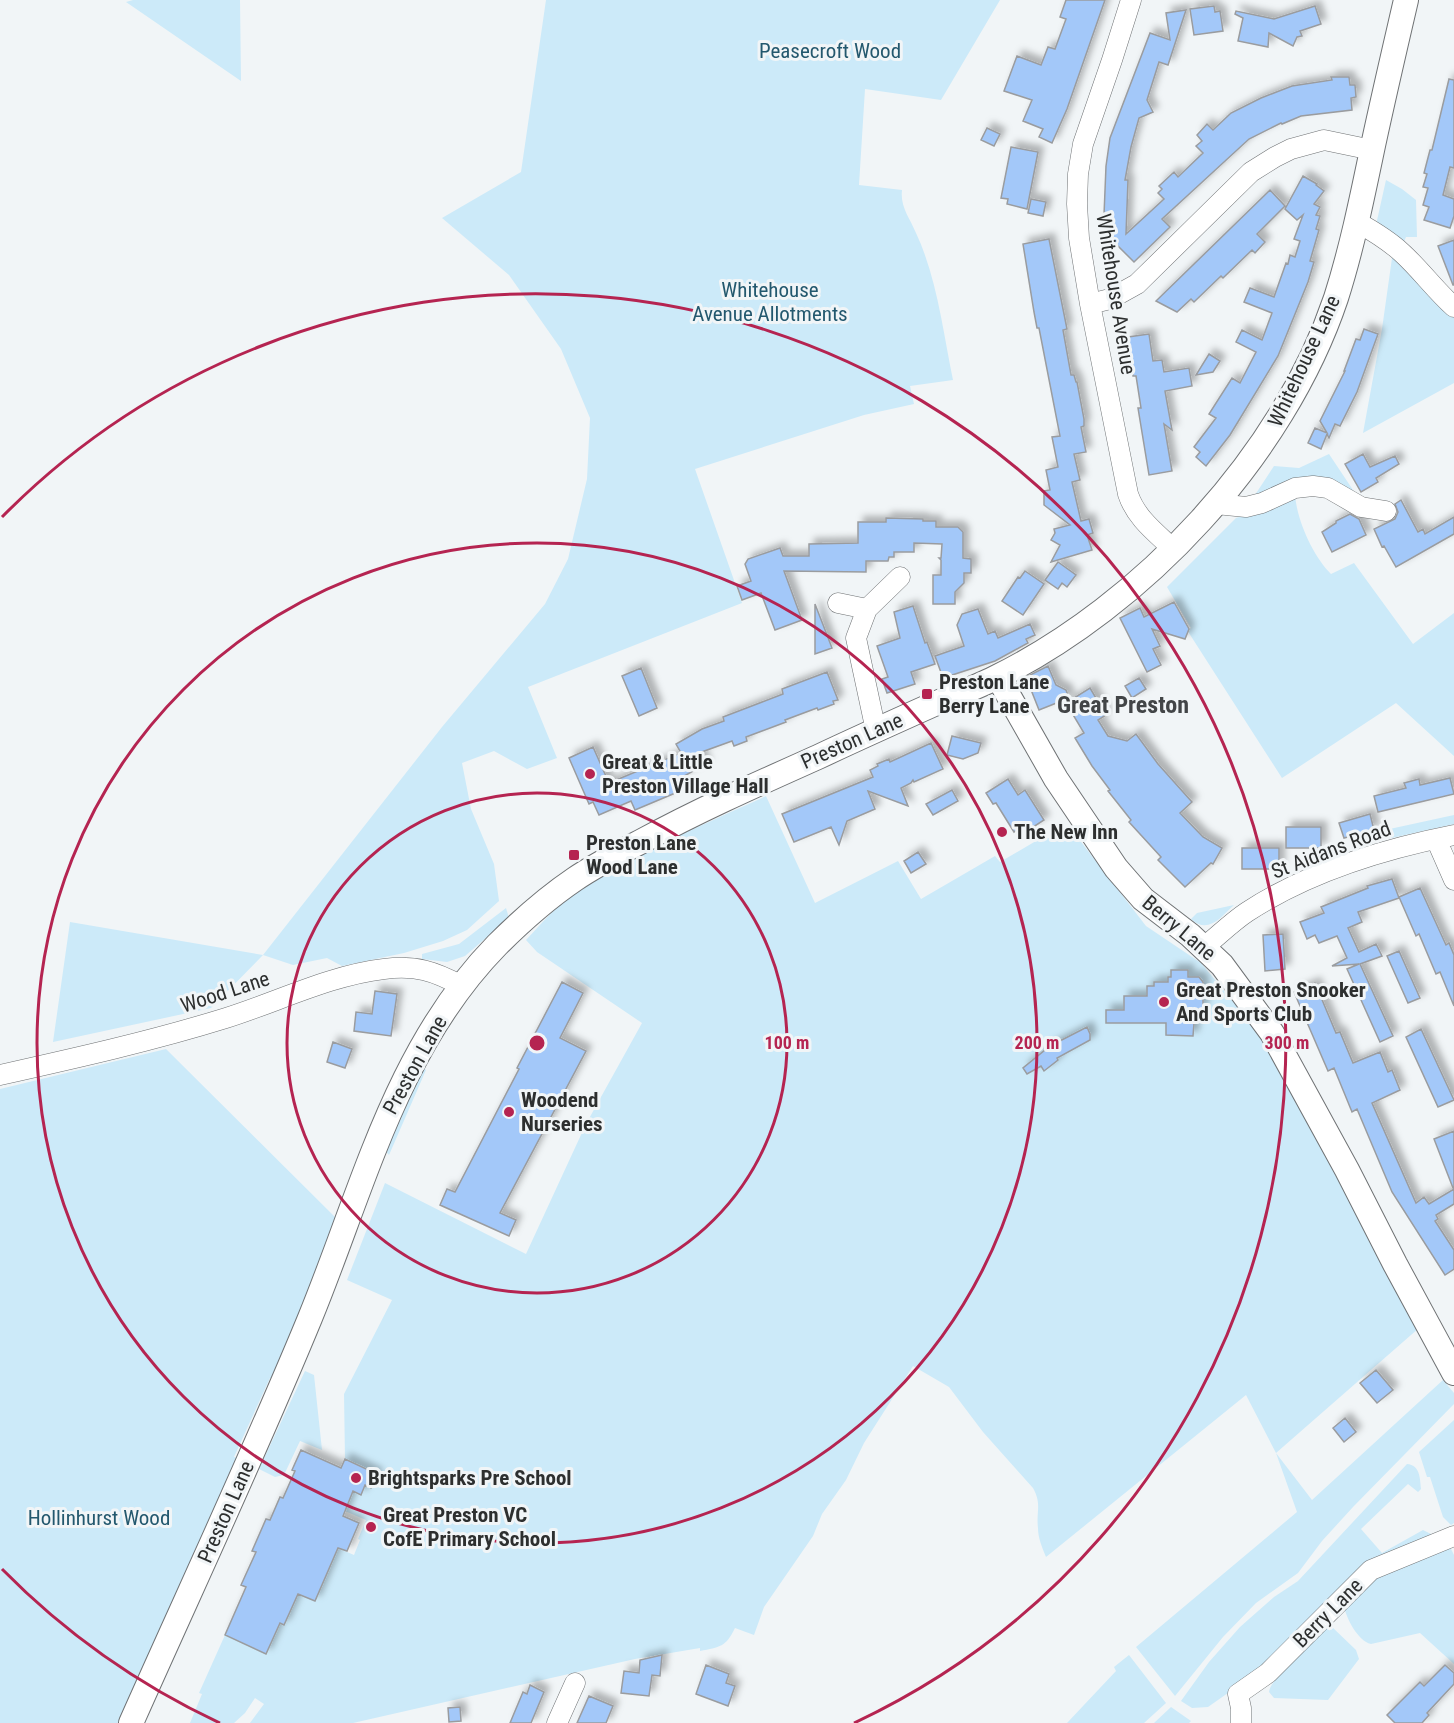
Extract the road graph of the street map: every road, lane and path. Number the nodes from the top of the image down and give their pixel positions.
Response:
1 (1131, 0) edge
2 (1406, 0) edge
3 (1372, 150) junction
4 (1357, 222) junction
5 (1090, 304) junction
6 (1454, 307) edge
7 (1216, 504) junction
8 (1386, 511) dead end
9 (1173, 549) junction
10 (900, 577) dead end
11 (838, 603) dead end
12 (867, 609) junction
13 (998, 677) junction
14 (876, 730) junction
15 (1445, 837) edge
16 (1454, 880) edge
17 (1204, 947) junction
18 (462, 986) junction
19 (0, 1075) edge
20 (1452, 1370) edge
21 (1454, 1536) edge
22 (574, 1683) dead end
23 (131, 1723) edge
24 (557, 1723) edge
25 (1241, 1723) edge

1 - 5 street, Whitehouse Avenue
2 - 3 street, Whitehouse Lane
3 - 4 street, Whitehouse Lane
3 - 5 street
4 - 6 street
4 - 7 street, Whitehouse Lane
5 - 9 street, Whitehouse Avenue
7 - 8 street
7 - 9 street, Whitehouse Lane
9 - 13 street, Whitehouse Lane
10 - 12 street
11 - 12 street
12 - 14 street
13 - 14 street, Preston Lane
13 - 17 street, Berry Lane
14 - 18 street, Preston Lane
15 - 16 street
15 - 17 street, St Aidans Road
17 - 20 street, Berry Lane
18 - 19 street, Wood Lane
18 - 23 street, Preston Lane
21 - 25 street, Berry Lane
22 - 24 street

